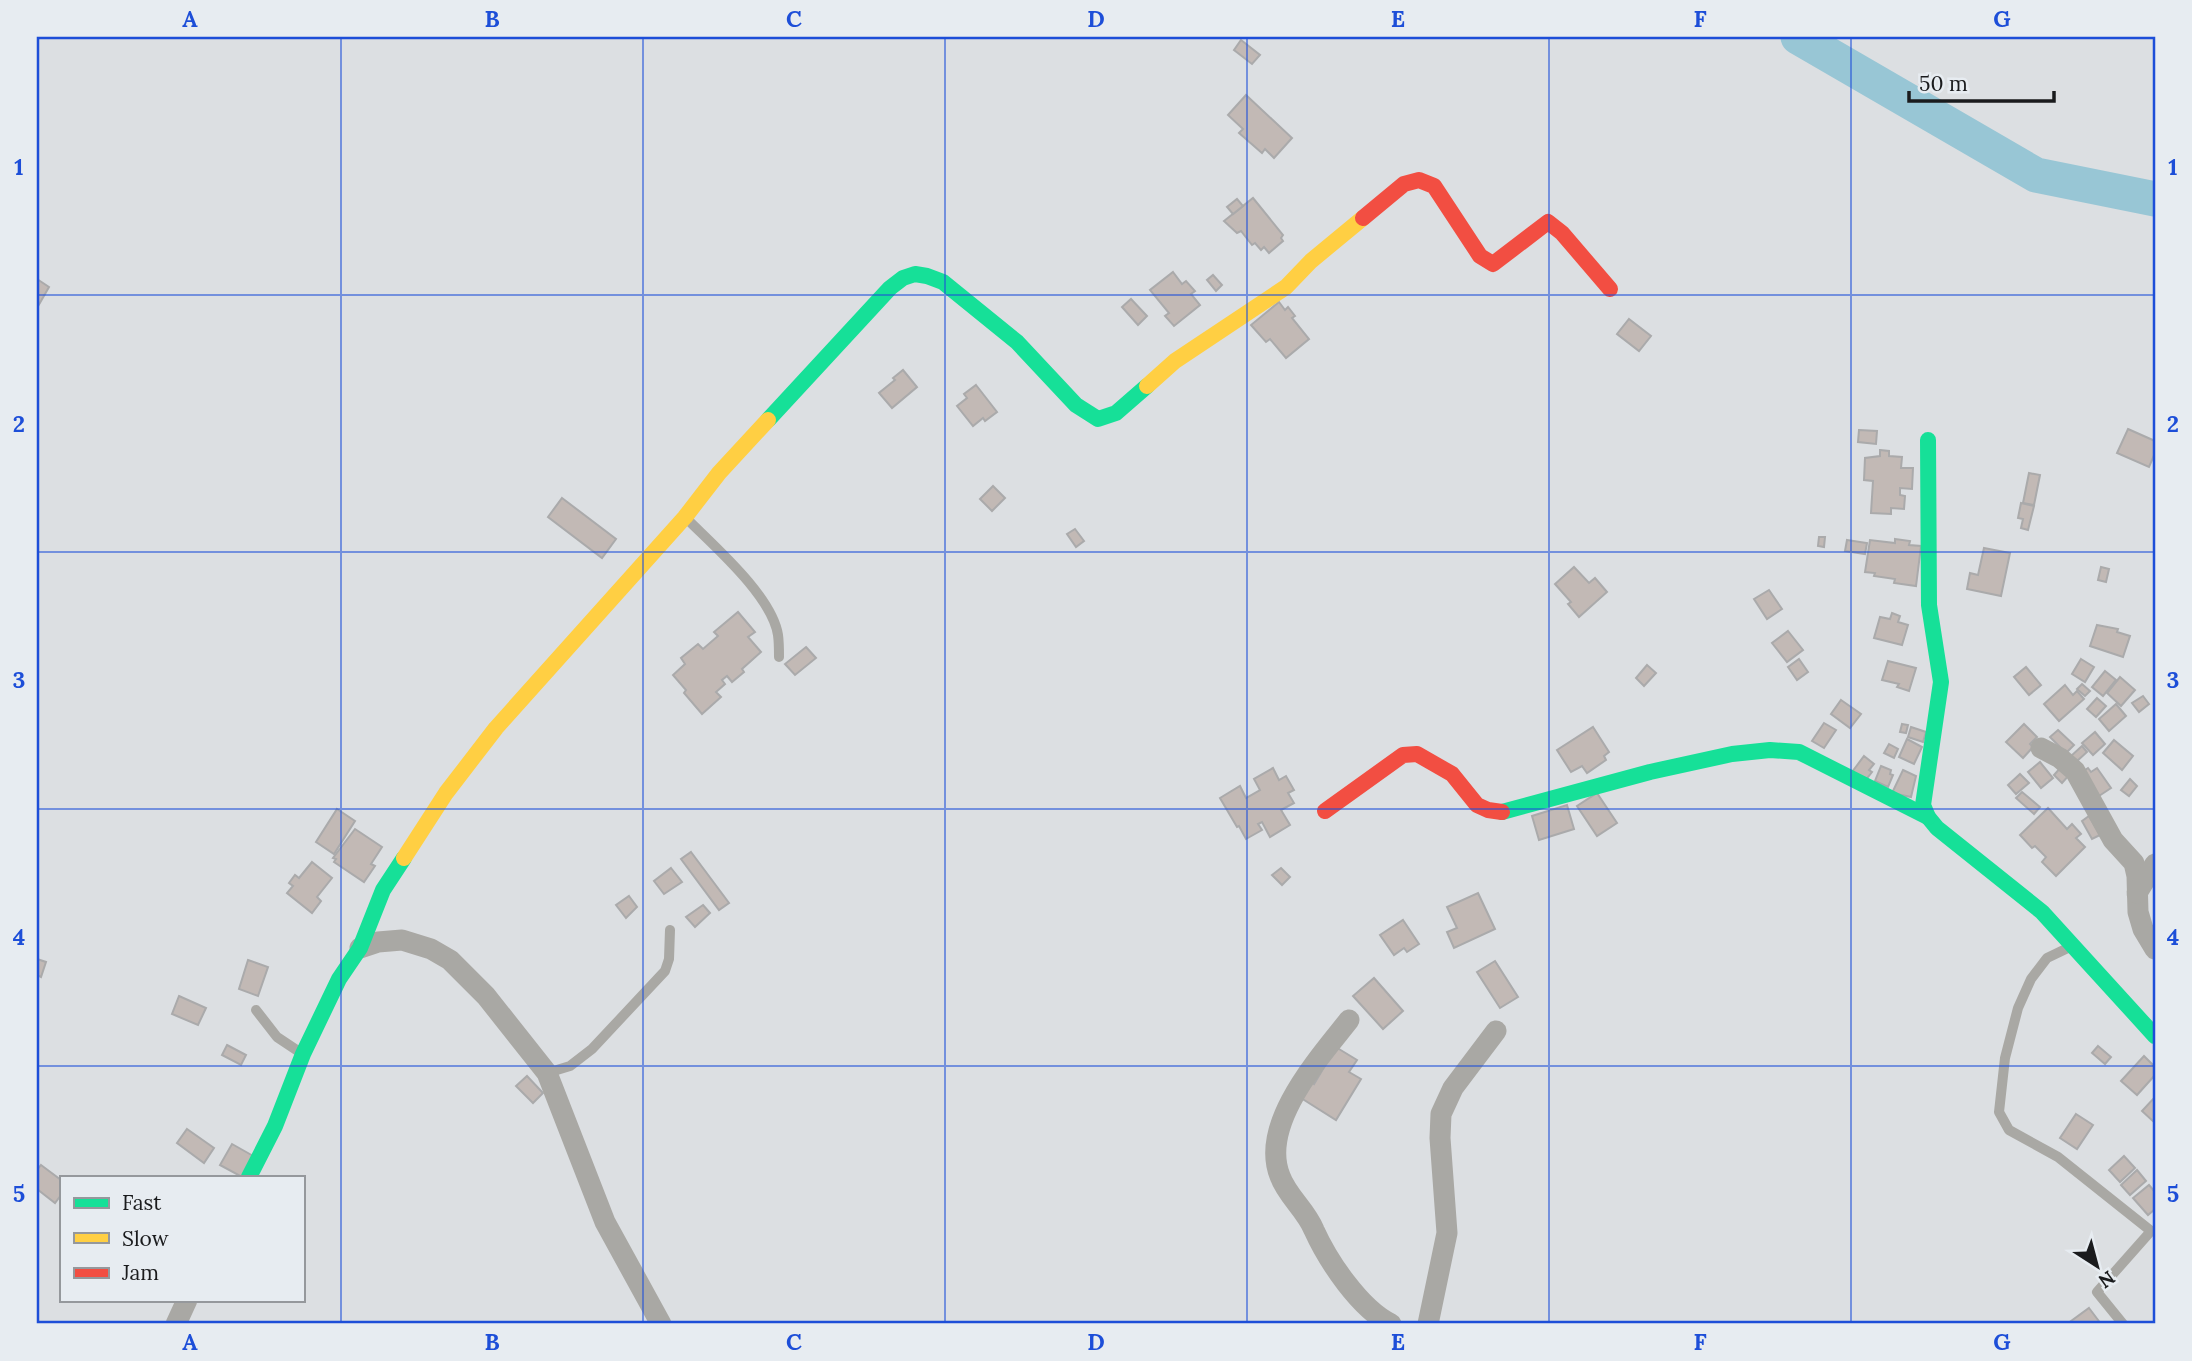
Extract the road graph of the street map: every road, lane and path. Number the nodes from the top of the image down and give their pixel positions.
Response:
1 (1610, 289) dead end
2 (1928, 440) dead end
3 (685, 517) junction
4 (779, 657) dead end
5 (2041, 748) dead end
6 (1325, 811) dead end
7 (1928, 817) junction
8 (2155, 864) edge
9 (2146, 889) edge
10 (670, 930) dead end
11 (2075, 945) junction
12 (360, 948) junction
13 (2155, 949) edge
14 (256, 1010) dead end
15 (1349, 1020) dead end
16 (1496, 1031) dead end
17 (2155, 1036) edge
18 (303, 1054) junction
19 (547, 1073) junction
20 (250, 1176) edge
21 (186, 1302) edge
22 (176, 1324) edge
23 (661, 1324) edge
24 (1391, 1324) edge
25 (1428, 1324) edge
26 (2123, 1324) edge

1 - 3 street
2 - 7 street
3 - 4 lane
3 - 12 street
5 - 9 street
6 - 7 street
7 - 11 street
8 - 9 street
9 - 13 street
10 - 19 lane
11 - 17 street
11 - 26 lane
12 - 18 street
12 - 19 street
14 - 18 lane
15 - 24 street
16 - 25 street
18 - 20 street
19 - 23 street
21 - 22 street

